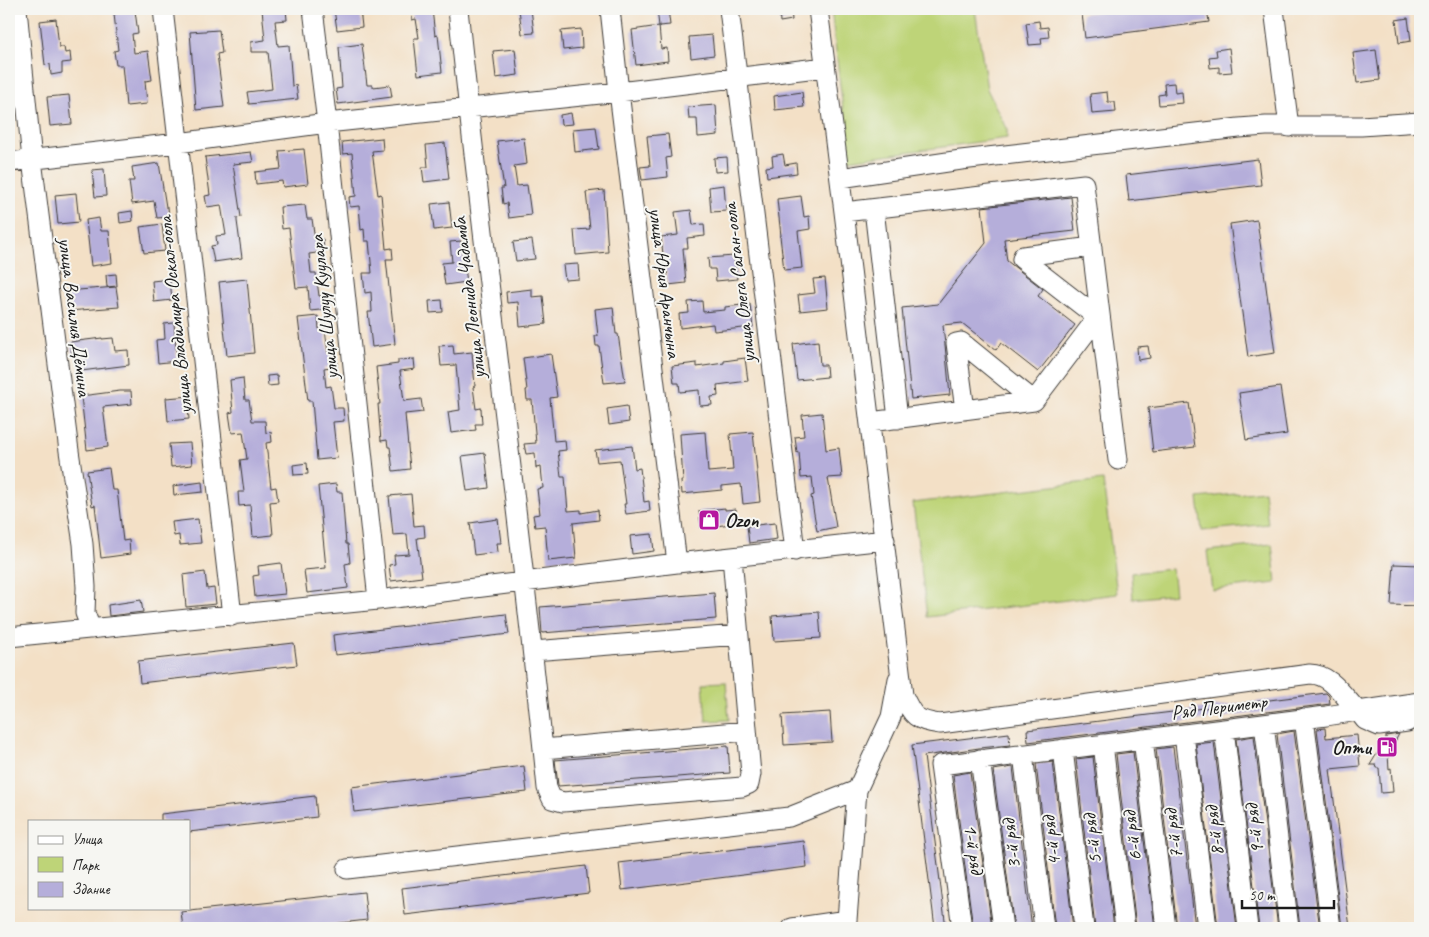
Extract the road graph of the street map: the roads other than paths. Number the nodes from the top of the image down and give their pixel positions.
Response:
1 (17, 9) edge
2 (163, 9) edge
3 (313, 9) edge
4 (458, 9) edge
5 (610, 9) edge
6 (729, 9) edge
7 (818, 9) edge
8 (1274, 9) edge
9 (825, 67) junction
10 (737, 78) junction
11 (619, 92) junction
12 (468, 109) junction
13 (1420, 122) edge
14 (327, 123) junction
15 (1289, 127) junction
16 (178, 143) junction
17 (32, 160) junction
18 (9, 162) edge
19 (840, 178) junction
20 (874, 209) junction
21 (844, 212) junction
22 (1092, 247) junction
23 (1099, 316) junction
24 (1034, 401) junction
25 (965, 410) junction
26 (898, 419) junction
27 (870, 422) junction
28 (1118, 460) dead end
29 (885, 540) junction
30 (795, 551) junction
31 (732, 557) junction
32 (677, 562) junction
33 (526, 582) junction
34 (378, 600) junction
35 (232, 616) junction
36 (91, 629) junction
37 (738, 635) junction
38 (9, 637) edge
39 (533, 651) junction
40 (900, 668) junction
41 (1420, 702) edge
42 (1358, 711) junction
43 (1420, 713) edge
44 (1304, 718) junction
45 (1264, 724) junction
46 (1224, 728) junction
47 (747, 732) junction
48 (1184, 734) junction
49 (1143, 739) junction
50 (1103, 744) junction
51 (543, 749) junction
52 (1063, 749) junction
53 (1022, 754) junction
54 (980, 759) junction
55 (942, 775) joint
56 (857, 790) junction
57 (347, 868) dead end
58 (849, 924) edge
59 (792, 928) edge
60 (962, 928) edge
61 (1003, 928) edge
62 (1044, 928) edge
63 (1084, 928) edge
64 (1126, 928) edge
65 (1166, 928) edge
66 (1207, 928) edge
67 (1248, 928) edge
68 (1289, 928) edge
69 (1331, 928) edge

1 - 17 street, улица Василия Дёмина
2 - 16 street, улица Владимира Оскал-оола
3 - 14 street, улица Шулуу Куулара
4 - 12 street, улица Леонида Чадамба
5 - 11 street, улица Юрия Аранчына
6 - 10 street, улица Олега Саган-оола
7 - 9 street
8 - 15 street
9 - 10 street
9 - 19 street
10 - 11 street
10 - 30 street, улица Олега Саган-оола
11 - 12 street
11 - 32 street, улица Юрия Аранчына
12 - 14 street
12 - 33 street, улица Леонида Чадамба
13 - 15 street
14 - 16 street
14 - 34 street, улица Шулуу Куулара
15 - 19 street
16 - 17 street
16 - 35 street, улица Владимира Оскал-оола
17 - 18 street
17 - 36 street, улица Василия Дёмина
19 - 21 street
20 - 21 street
20 - 22 street
20 - 26 street
21 - 27 street
22 - 23 street
22 - 23 street
23 - 24 street
23 - 28 street
24 - 25 street
24 - 25 street
25 - 26 street
26 - 27 street
27 - 29 street
29 - 30 street
29 - 40 street
30 - 31 street
31 - 32 street
31 - 37 street
32 - 33 street
33 - 34 street
33 - 39 street, улица Леонида Чадамба
34 - 35 street
35 - 36 street
36 - 38 street
37 - 39 street
37 - 47 street
39 - 51 street, улица Леонида Чадамба
40 - 42 street
40 - 56 street
41 - 42 street, Ряд Периметр
42 - 43 street
42 - 44 street, Ряд Периметр
44 - 45 street, Ряд Периметр
44 - 69 street
45 - 46 street, Ряд Периметр
45 - 68 street, 9-й ряд
46 - 48 street, Ряд Периметр
46 - 67 street, 8-й ряд
47 - 51 street
47 - 51 street, улица Леонида Чадамба
48 - 49 street, Ряд Периметр
48 - 66 street, 7-й ряд
49 - 50 street, Ряд Периметр
49 - 65 street, 6-й ряд
50 - 52 street, Ряд Периметр
50 - 64 street, 5-й ряд
52 - 53 street, Ряд Периметр
52 - 63 street, 4-й ряд
53 - 54 street, Ряд Периметр
53 - 62 street, 3-й ряд
54 - 55 street, Ряд Периметр
54 - 61 street
55 - 60 street, 1-й ряд
56 - 57 street
56 - 58 street
58 - 59 street

